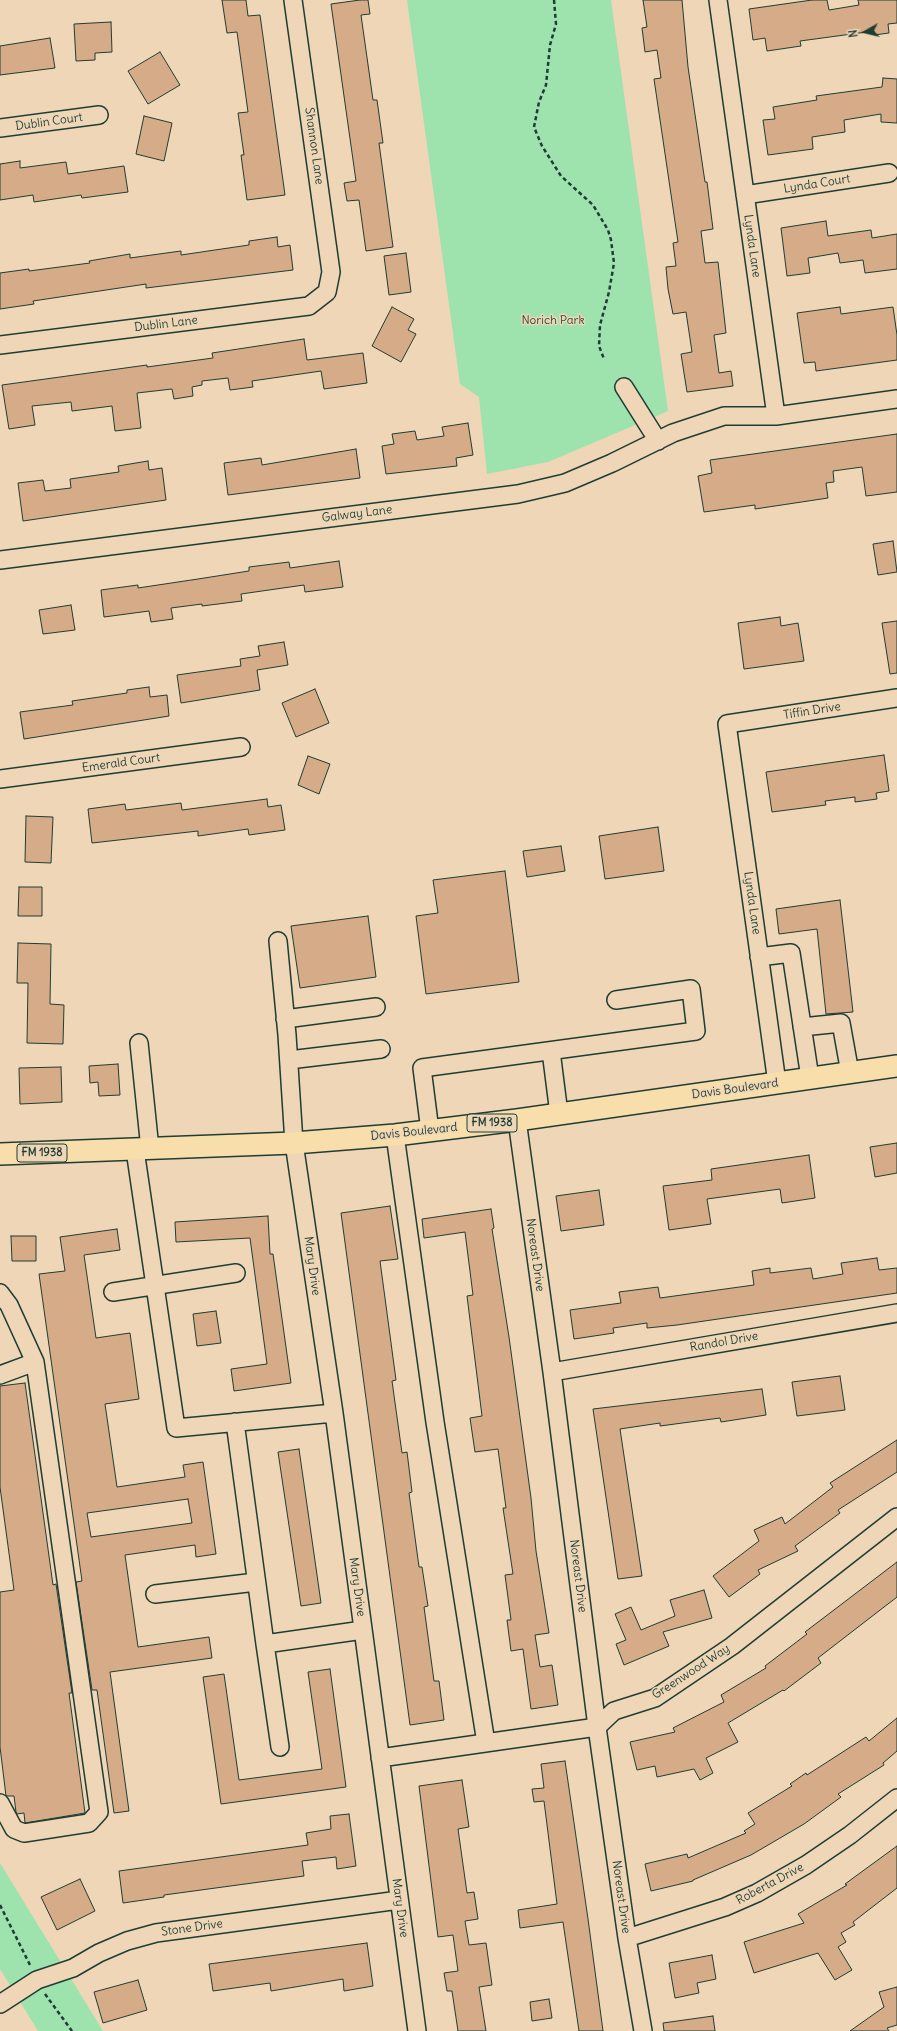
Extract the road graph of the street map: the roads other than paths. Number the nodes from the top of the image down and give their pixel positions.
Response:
1 (294, 0) edge
2 (718, 0) edge
3 (99, 115) dead end
4 (0, 128) edge
5 (889, 173) dead end
6 (745, 195) junction
7 (327, 292) joint
8 (0, 345) edge
9 (624, 387) dead end
10 (897, 398) edge
11 (776, 416) junction
12 (658, 441) junction
13 (0, 560) edge
14 (897, 698) edge
15 (727, 724) joint
16 (241, 748) dead end
17 (0, 779) edge
18 (278, 941) dead end
19 (759, 957) junction
20 (616, 1000) dead end
21 (376, 1007) dead end
22 (285, 1019) junction
23 (802, 1027) junction
24 (139, 1043) dead end
25 (381, 1049) dead end
26 (551, 1051) junction
27 (289, 1060) junction
28 (897, 1066) edge
29 (850, 1073) junction
30 (810, 1078) junction
31 (777, 1083) junction
32 (559, 1114) junction
33 (517, 1120) junction
34 (430, 1131) junction
35 (396, 1135) junction
36 (294, 1144) junction
37 (143, 1150) junction
38 (0, 1154) edge
39 (236, 1273) dead end
40 (155, 1285) junction
41 (112, 1292) dead end
42 (0, 1293) edge
43 (897, 1313) edge
44 (35, 1362) junction
45 (552, 1372) junction
46 (0, 1375) edge
47 (334, 1413) junction
48 (235, 1422) junction
49 (897, 1517) edge
50 (256, 1582) junction
51 (155, 1594) dead end
52 (363, 1630) junction
53 (265, 1644) junction
54 (597, 1727) junction
55 (486, 1743) junction
56 (280, 1746) dead end
57 (380, 1758) junction
58 (897, 1798) edge
59 (0, 1804) edge
60 (399, 1900) junction
61 (627, 1938) junction
62 (0, 2004) edge
63 (417, 2031) edge
64 (643, 2031) edge

1 - 7 street, Shannon Lane
2 - 6 street, Lynda Lane
3 - 4 street, Dublin Court
5 - 6 street, Lynda Court
6 - 11 street, Lynda Lane
7 - 8 street, Dublin Lane
9 - 12 street
10 - 11 street
11 - 12 street, Galway Lane
12 - 13 street, Galway Lane
14 - 15 street, Tiffin Drive
15 - 19 street, Lynda Lane
16 - 17 street, Emerald Court
18 - 22 street, Mary Drive
19 - 23 street
19 - 31 street, Lynda Lane
20 - 26 street
21 - 22 street
22 - 27 street, Mary Drive
23 - 29 street
23 - 30 street
24 - 37 street
25 - 27 street
26 - 32 street
26 - 34 street
27 - 36 street, Mary Drive
28 - 29 main road, Davis Boulevard / FM 1938
29 - 30 main road, Davis Boulevard / FM 1938
30 - 31 main road, Davis Boulevard / FM 1938
31 - 32 main road, Davis Boulevard / FM 1938
32 - 33 main road, Davis Boulevard / FM 1938
33 - 34 main road, Davis Boulevard / FM 1938
33 - 45 street, Noreast Drive
34 - 35 main road, Davis Boulevard / FM 1938
35 - 36 main road, Davis Boulevard / FM 1938
35 - 55 street
36 - 37 main road, Davis Boulevard / FM 1938
36 - 47 street, Mary Drive
37 - 38 main road, Davis Boulevard / FM 1938
37 - 40 street
39 - 40 street
40 - 41 street
40 - 48 street
42 - 44 street
43 - 45 street, Randol Drive
44 - 46 street
44 - 59 street
45 - 54 street, Noreast Drive
47 - 48 street
47 - 52 street, Mary Drive
48 - 50 street
49 - 54 street, Greenwood Way
50 - 51 street
50 - 53 street
52 - 53 street
52 - 57 street, Mary Drive
53 - 56 street
54 - 55 street
54 - 61 street, Noreast Drive
55 - 57 street
57 - 60 street, Mary Drive
58 - 61 street, Roberta Drive
60 - 62 street, Stone Drive
60 - 63 street, Mary Drive
61 - 64 street, Noreast Drive

